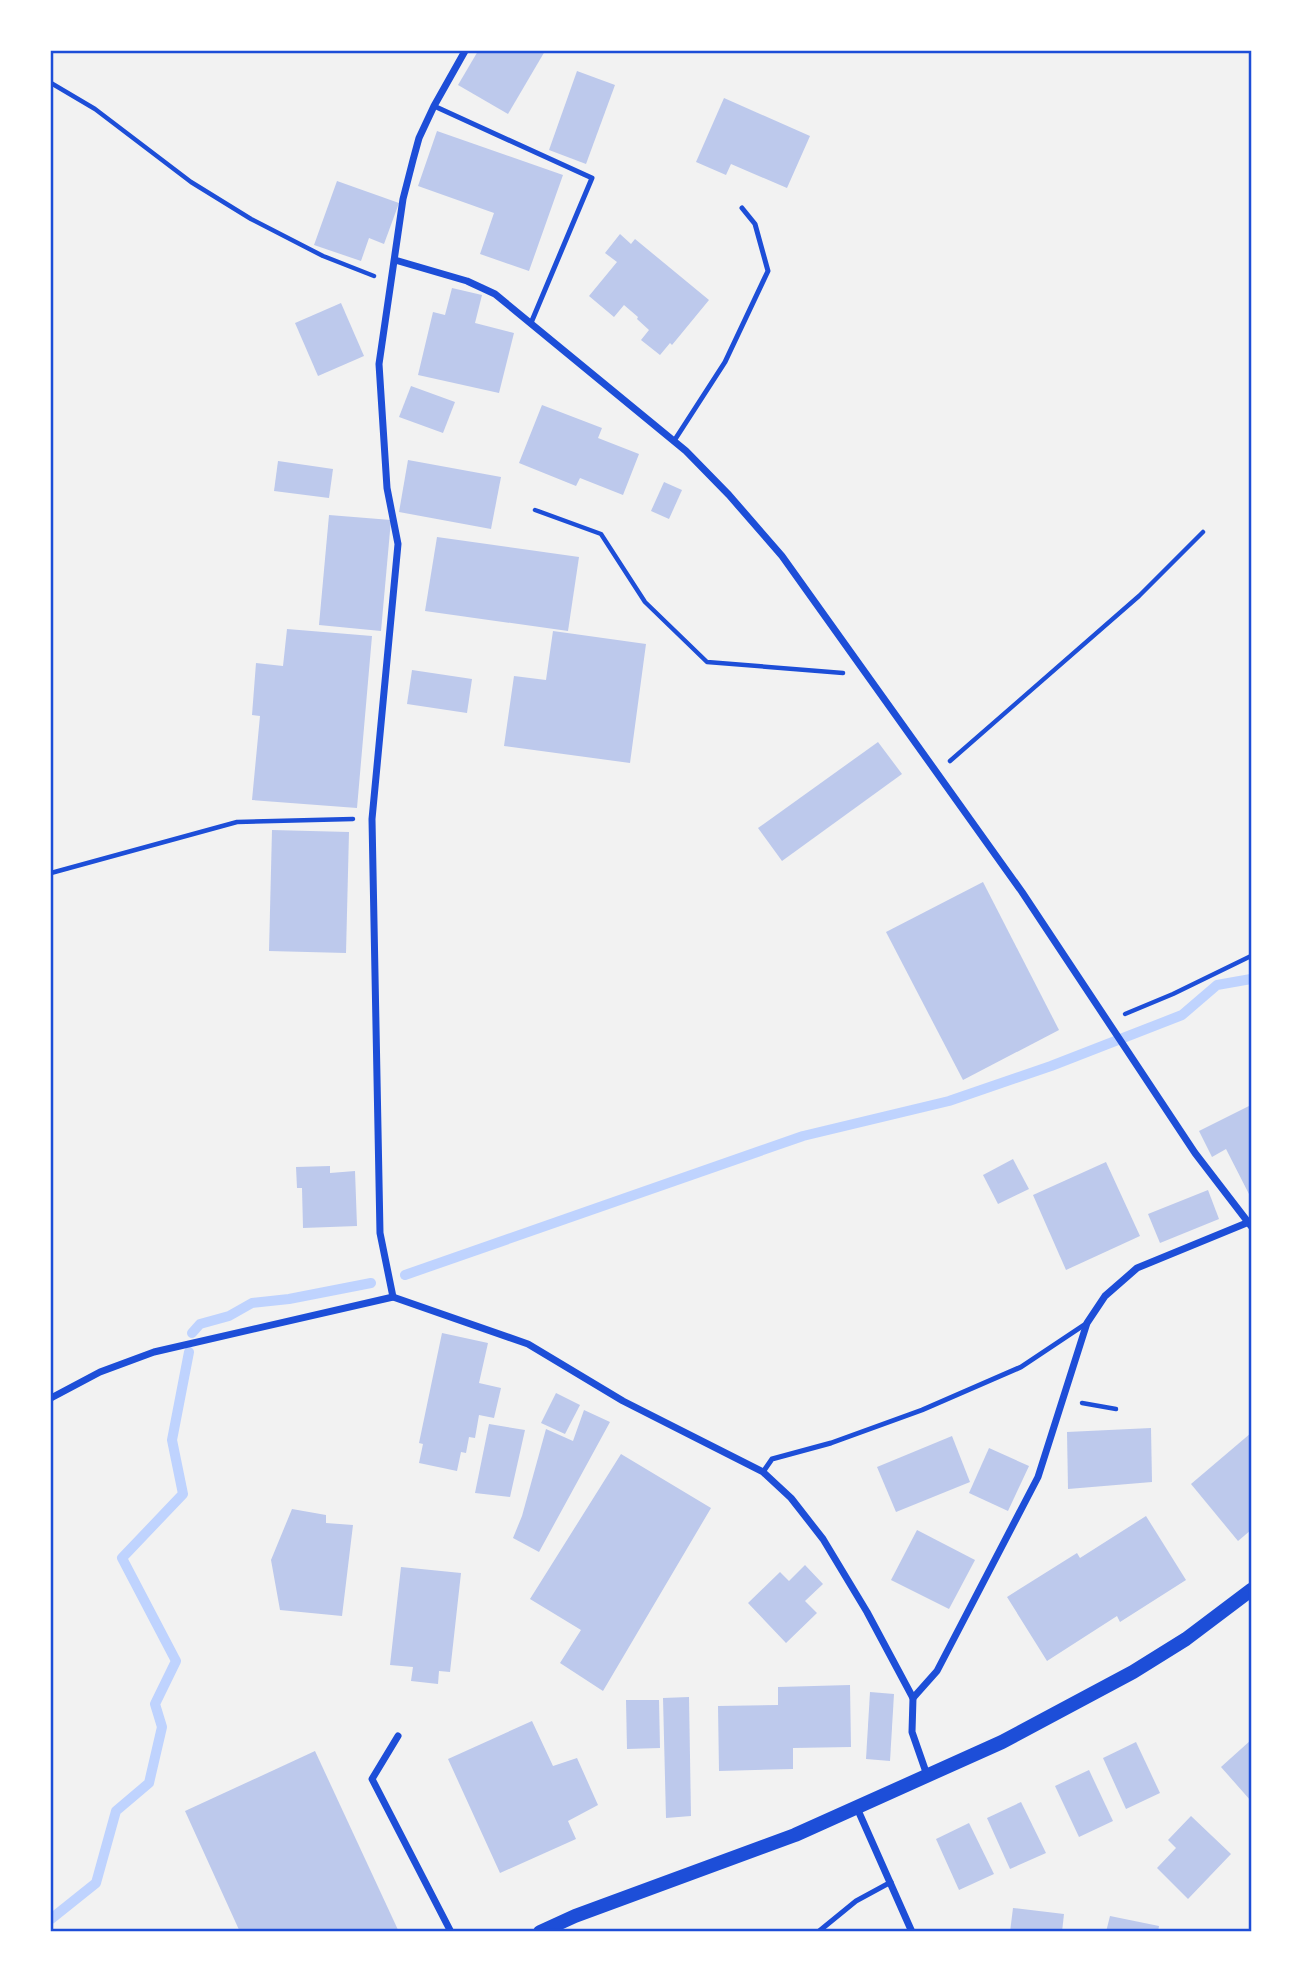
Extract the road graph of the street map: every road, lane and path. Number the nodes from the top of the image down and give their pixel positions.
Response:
1 (465, 51) edge
2 (51, 83) edge
3 (434, 106) junction
4 (742, 208) dead end
5 (395, 260) junction
6 (391, 283) junction
7 (531, 323) junction
8 (674, 441) junction
9 (535, 510) dead end
10 (1203, 532) dead end
11 (869, 676) junction
12 (937, 772) junction
13 (372, 819) junction
14 (51, 873) edge
15 (1251, 956) edge
16 (1109, 1023) junction
17 (1250, 1224) edge
18 (393, 1297) junction
19 (1087, 1323) junction
20 (1066, 1393) junction
21 (51, 1398) edge
22 (1116, 1409) dead end
23 (762, 1472) junction
24 (1251, 1590) edge
25 (913, 1698) junction
26 (398, 1736) dead end
27 (928, 1776) junction
28 (857, 1808) junction
29 (891, 1882) junction
30 (451, 1932) edge
31 (540, 1932) edge
32 (818, 1932) edge
33 (912, 1932) edge

1 - 3 street
2 - 6 path
3 - 5 street
3 - 7 lane
4 - 8 lane
5 - 6 street
5 - 7 street
6 - 13 street
7 - 8 street
8 - 11 street
9 - 11 path
10 - 12 path
11 - 12 street
12 - 16 street
13 - 14 path
13 - 18 street
15 - 16 path
16 - 17 street
17 - 19 street
18 - 21 street
18 - 23 street
19 - 20 street
19 - 23 lane
20 - 22 path
20 - 25 street
23 - 25 street
24 - 27 main road
25 - 27 street
26 - 30 street
27 - 28 main road
28 - 29 street
28 - 31 main road
29 - 32 lane
29 - 33 street

